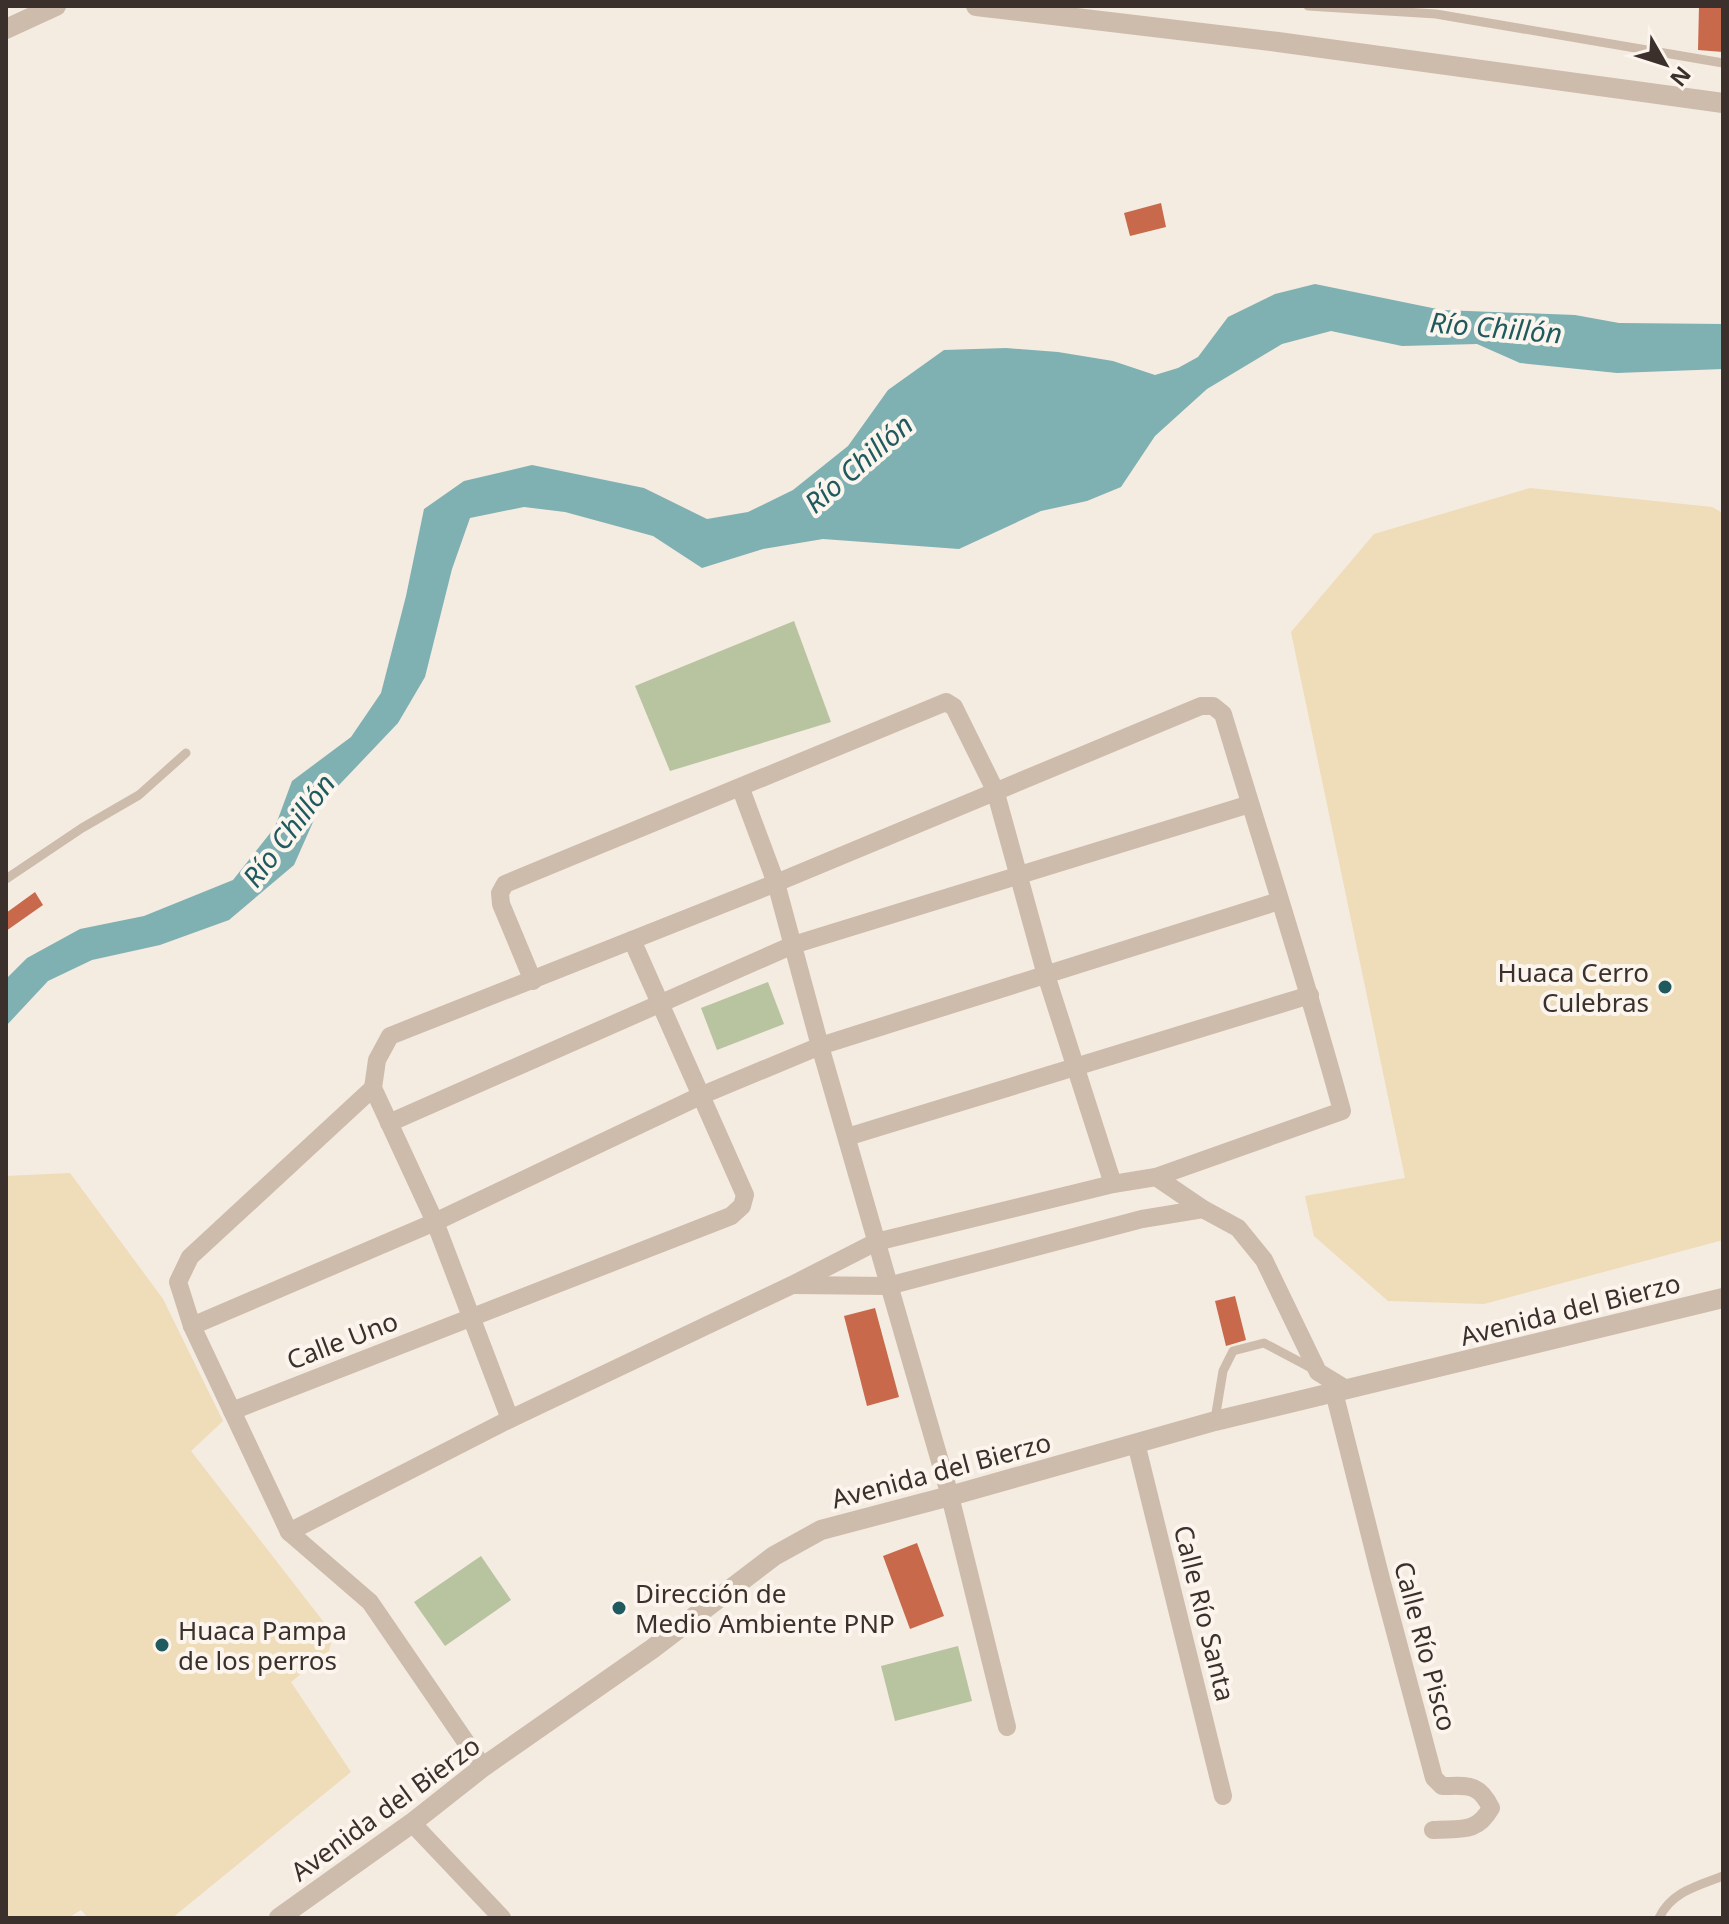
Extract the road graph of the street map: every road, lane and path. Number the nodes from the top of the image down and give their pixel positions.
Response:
1 (56, 6) edge
2 (976, 6) edge
3 (1308, 6) edge
4 (24, 13) edge
5 (6, 29) edge
6 (1723, 63) edge
7 (1723, 103) edge
8 (186, 753) dead end
9 (741, 789) junction
10 (995, 790) junction
11 (1250, 804) junction
12 (1018, 875) junction
13 (6, 879) edge
14 (776, 883) junction
15 (1279, 901) junction
16 (632, 940) junction
17 (793, 945) junction
18 (1046, 975) junction
19 (533, 981) junction
20 (1310, 995) junction
21 (658, 1002) junction
22 (820, 1046) junction
23 (1075, 1068) junction
24 (373, 1088) junction
25 (700, 1096) junction
26 (389, 1123) junction
27 (847, 1137) junction
28 (1156, 1177) junction
29 (1113, 1184) junction
30 (1203, 1209) junction
31 (435, 1222) junction
32 (876, 1242) junction
33 (792, 1285) junction
34 (888, 1286) junction
35 (1723, 1298) edge
36 (471, 1318) junction
37 (192, 1326) junction
38 (1318, 1372) junction
39 (1340, 1391) junction
40 (232, 1411) junction
41 (510, 1419) junction
42 (1215, 1421) junction
43 (1136, 1443) junction
44 (950, 1496) junction
45 (289, 1532) junction
46 (1007, 1727) dead end
47 (483, 1767) junction
48 (1223, 1796) dead end
49 (412, 1823) junction
50 (1433, 1830) dead end
51 (1723, 1876) edge
52 (279, 1918) edge
53 (502, 1918) edge
54 (1659, 1918) edge

1 - 4 street
2 - 7 street
3 - 6 lane
4 - 5 street
8 - 13 lane
9 - 10 street
9 - 14 street
9 - 19 street
10 - 11 street
10 - 12 street
10 - 14 street
11 - 12 street
11 - 15 street
12 - 17 street
12 - 18 street
14 - 16 street
14 - 17 street
15 - 18 street
15 - 20 street
16 - 19 street
16 - 21 street
17 - 21 street
17 - 22 street
18 - 22 street
18 - 23 street
19 - 24 street
20 - 23 street
20 - 28 street
21 - 25 street
21 - 26 street
22 - 25 street
22 - 27 street
23 - 27 street
23 - 29 street
24 - 26 street
24 - 37 street
25 - 31 street
25 - 36 street, Calle Uno
26 - 31 street
27 - 32 street
28 - 29 street
28 - 30 street
29 - 32 street
30 - 34 street
30 - 38 street
31 - 36 street
31 - 37 street
32 - 33 street
32 - 34 street
33 - 34 street
33 - 41 street
34 - 44 street
35 - 39 street, Avenida del Bierzo
36 - 40 street, Calle Uno
36 - 41 street
37 - 40 street
38 - 39 street
38 - 42 lane
39 - 42 street, Avenida del Bierzo
39 - 50 street, Calle Río Pisco
40 - 45 street
41 - 45 street
42 - 43 street, Avenida del Bierzo
43 - 44 street, Avenida del Bierzo
43 - 48 street, Calle Río Santa
44 - 46 street
44 - 47 street, Avenida del Bierzo
45 - 47 street
47 - 49 street, Avenida del Bierzo
49 - 52 street, Avenida del Bierzo
49 - 53 street
51 - 54 lane

